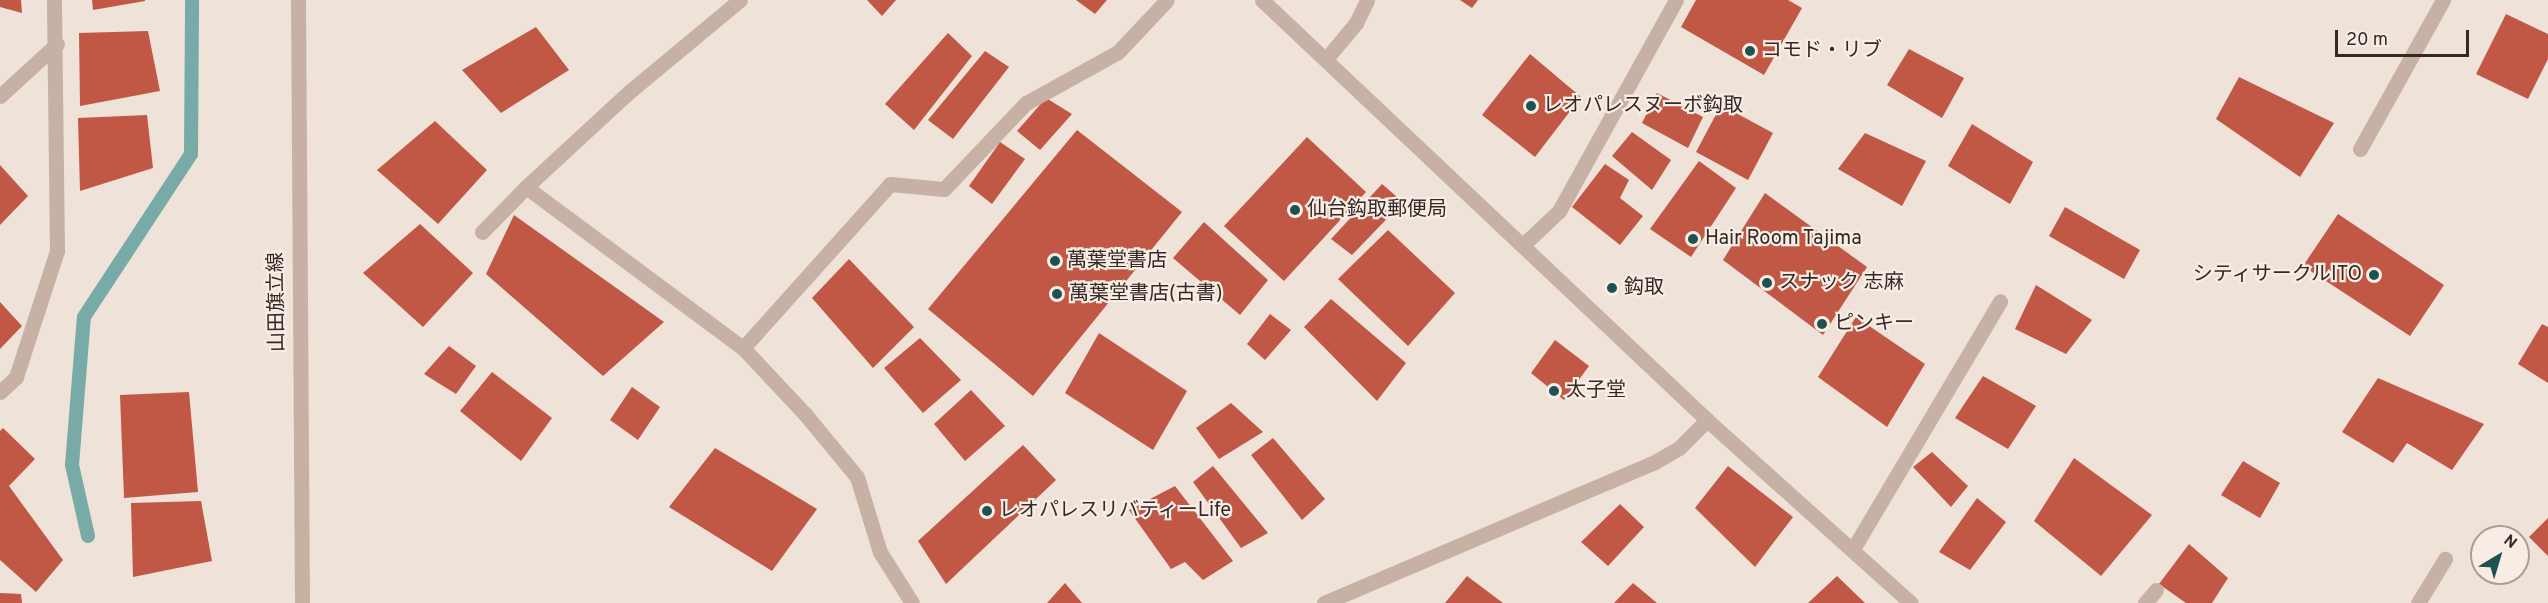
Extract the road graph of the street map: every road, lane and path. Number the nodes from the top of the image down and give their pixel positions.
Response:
1 (54, 0) edge
2 (298, 0) edge
3 (740, 0) edge
4 (1167, 0) edge
5 (1262, 0) edge
6 (1367, 0) edge
7 (1676, 0) edge
8 (2443, 0) edge
9 (57, 44) junction
10 (1326, 59) junction
11 (0, 96) edge
12 (2360, 149) dead end
13 (526, 187) junction
14 (482, 232) dead end
15 (1523, 245) junction
16 (2000, 301) dead end
17 (743, 348) junction
18 (0, 392) edge
19 (1707, 420) junction
20 (1853, 549) junction
21 (2445, 560) dead end
22 (2156, 590) dead end
23 (302, 603) edge
24 (912, 603) edge
25 (1324, 603) edge
26 (1911, 603) edge
27 (2145, 603) edge
28 (2418, 603) edge

1 - 9 street
2 - 23 street, 山田旗立線
3 - 13 street
4 - 17 street
5 - 10 street
6 - 10 street
7 - 15 street
8 - 12 street
9 - 11 street
9 - 18 street
10 - 15 street
13 - 14 street
13 - 17 street
15 - 19 street
16 - 20 street
17 - 24 street
19 - 20 street
19 - 25 street
20 - 26 street
21 - 28 street
22 - 27 street

